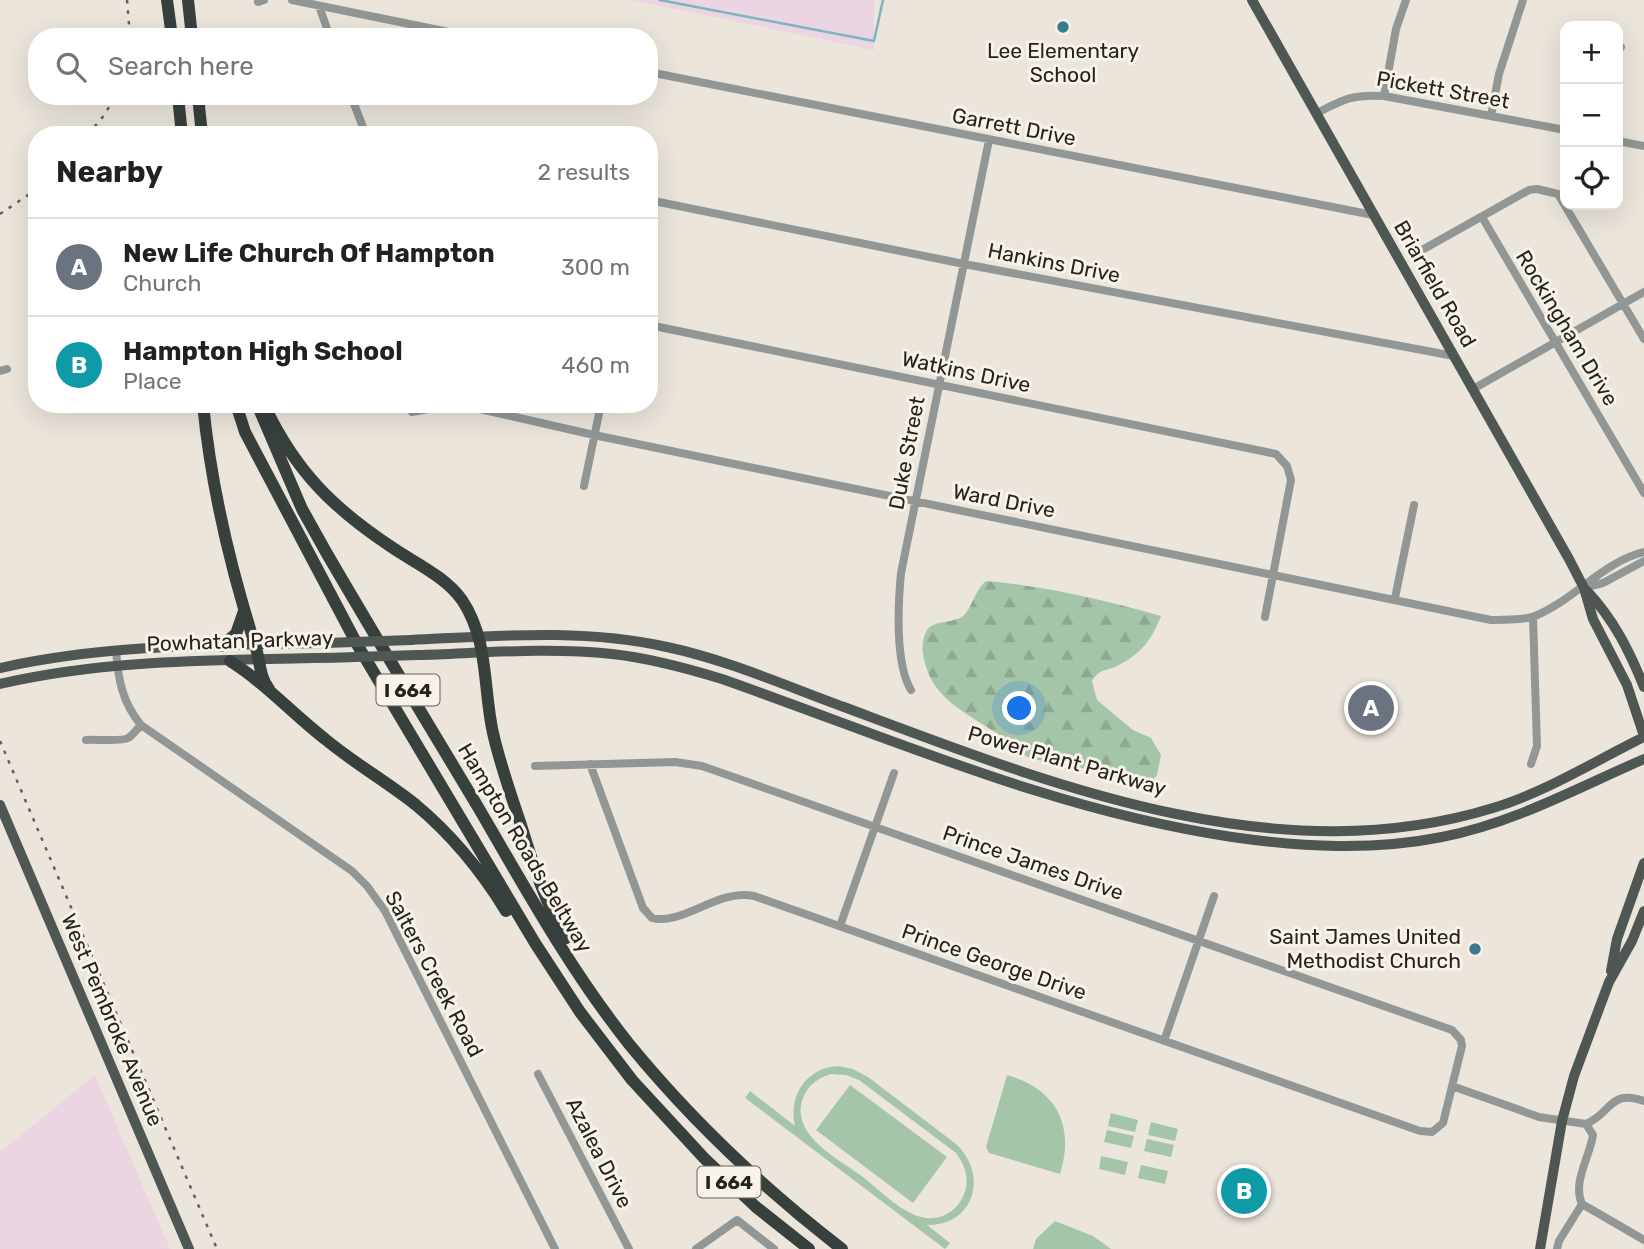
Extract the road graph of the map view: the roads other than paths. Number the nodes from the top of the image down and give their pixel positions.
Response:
1 (167, 0) edge
2 (188, 0) edge
3 (292, 0) edge
4 (1252, 0) edge
5 (1406, 0) edge
6 (1523, 0) edge
7 (319, 6) junction
8 (171, 28) edge
9 (191, 28) edge
10 (327, 28) edge
11 (428, 28) edge
12 (658, 74) edge
13 (1384, 96) junction
14 (179, 105) edge
15 (199, 105) edge
16 (354, 105) edge
17 (1317, 113) junction
18 (1491, 116) junction
19 (181, 126) edge
20 (201, 126) edge
21 (363, 126) edge
22 (1560, 129) edge
23 (989, 140) junction
24 (1623, 142) edge
25 (1644, 146) edge
26 (658, 202) edge
27 (1373, 215) junction
28 (1482, 217) junction
29 (1422, 250) dead end
30 (964, 264) junction
31 (1644, 292) edge
32 (1623, 304) junction
33 (658, 327) edge
34 (1644, 339) edge
35 (1554, 342) junction
36 (1454, 356) junction
37 (938, 384) junction
38 (1473, 389) junction
39 (204, 413) edge
40 (239, 413) edge
41 (261, 413) edge
42 (268, 413) edge
43 (497, 413) edge
44 (598, 413) edge
45 (594, 435) junction
46 (584, 486) dead end
47 (1644, 493) edge
48 (915, 501) junction
49 (1414, 505) dead end
50 (1644, 552) edge
51 (1644, 561) edge
52 (1272, 573) junction
53 (1584, 588) junction
54 (1395, 598) junction
55 (244, 607) junction
56 (1265, 617) dead end
57 (1533, 617) junction
58 (478, 637) junction
59 (255, 645) junction
60 (221, 646) junction
61 (116, 650) junction
62 (482, 653) junction
63 (259, 659) junction
64 (230, 661) junction
65 (117, 664) junction
66 (0, 668) edge
67 (0, 684) edge
68 (1644, 687) edge
69 (911, 690) dead end
70 (271, 692) junction
71 (141, 725) junction
72 (1644, 736) edge
73 (86, 740) dead end
74 (1644, 759) edge
75 (590, 764) junction
76 (1531, 764) dead end
77 (535, 766) dead end
78 (894, 773) dead end
79 (0, 805) edge
80 (875, 826) junction
81 (1644, 863) edge
82 (1214, 896) dead end
83 (1644, 911) edge
84 (840, 926) junction
85 (1199, 940) junction
86 (535, 943) junction
87 (575, 969) junction
88 (1609, 982) junction
89 (1164, 1041) junction
90 (538, 1074) dead end
91 (1452, 1086) junction
92 (1644, 1101) edge
93 (1562, 1121) junction
94 (1586, 1124) junction
95 (1582, 1204) junction
96 (1644, 1240) edge
97 (189, 1249) edge
98 (555, 1249) edge
99 (629, 1249) edge
100 (696, 1249) edge
101 (774, 1249) edge
102 (809, 1249) edge
103 (842, 1249) edge
104 (1540, 1249) edge
105 (1558, 1249) edge

1 - 8 highway
2 - 9 highway
3 - 7 street
4 - 17 main road, Briarfield Road
5 - 13 street
6 - 18 street
7 - 10 street
7 - 11 street
12 - 23 street, Garrett Drive
13 - 17 street, Pickett Street
13 - 18 street, Pickett Street
14 - 19 highway
15 - 20 highway
16 - 21 street
17 - 27 main road, Briarfield Road
18 - 22 street, Pickett Street
23 - 27 street, Garrett Drive
23 - 30 street, Duke Street
24 - 25 street
26 - 30 street, Hankins Drive
27 - 36 main road, Briarfield Road
28 - 29 street
28 - 32 street
28 - 35 street, Rockingham Drive
30 - 36 street, Hankins Drive
30 - 37 street, Duke Street
31 - 32 street
32 - 34 street
32 - 35 street
33 - 37 street, Watkins Drive
35 - 38 street
35 - 47 street, Rockingham Drive
36 - 38 main road, Briarfield Road
37 - 48 street, Duke Street
37 - 52 street, Watkins Drive
38 - 53 main road, Briarfield Road
39 - 55 highway
40 - 86 highway, Hampton Roads Beltway / I 664
41 - 87 highway, Hampton Roads Beltway / I 664
42 - 58 highway
43 - 45 street, Ward Drive
44 - 45 street
45 - 46 street
45 - 48 street, Ward Drive
48 - 52 street, Ward Drive
48 - 69 street, Duke Street
49 - 54 street
50 - 53 street
51 - 53 street
52 - 54 street, Ward Drive
52 - 56 street
53 - 57 street, Ward Drive
53 - 68 main road, Briarfield Road
53 - 72 main road, Briarfield Road
54 - 57 street, Ward Drive
55 - 59 highway
55 - 60 highway
57 - 76 street
58 - 59 main road, Powhatan Parkway, bridge
58 - 62 highway
58 - 72 main road, Power Plant Parkway
59 - 60 main road, Powhatan Parkway
59 - 63 highway
60 - 61 main road, Powhatan Parkway
61 - 65 street, Salters Creek Road
61 - 66 main road, Powhatan Parkway
62 - 63 main road, Powhatan Parkway, bridge
62 - 74 main road, Power Plant Parkway
62 - 87 highway
63 - 64 main road, Powhatan Parkway
63 - 70 highway
64 - 65 main road, Powhatan Parkway
64 - 70 highway
65 - 67 main road, Powhatan Parkway
65 - 71 street, Salters Creek Road
70 - 86 highway
71 - 73 street
71 - 98 street, Salters Creek Road
75 - 77 street, Prince James Drive
75 - 80 street, Prince James Drive
75 - 84 street, Prince George Drive
78 - 80 street
79 - 97 main road, West Pembroke Avenue
80 - 84 street
80 - 85 street, Prince James Drive
81 - 88 main road
82 - 85 street
83 - 88 main road
84 - 89 street, Prince George Drive
85 - 89 street
85 - 91 street, Prince James Drive
86 - 102 highway, Hampton Roads Beltway / I 664
87 - 103 highway, Hampton Roads Beltway / I 664
88 - 93 main road
89 - 91 street, Prince George Drive
90 - 99 street, Azalea Drive
91 - 93 street
92 - 94 street
93 - 94 street
93 - 104 main road
94 - 95 street
95 - 96 street
95 - 105 street
100 - 101 street

